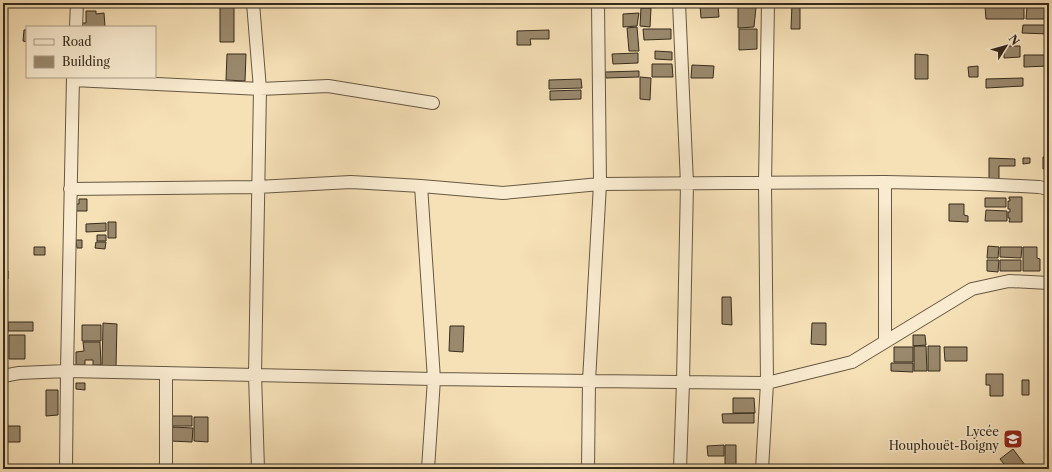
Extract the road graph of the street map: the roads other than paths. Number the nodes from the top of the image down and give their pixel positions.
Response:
1 (77, 3) edge
2 (253, 3) edge
3 (598, 3) edge
4 (680, 3) edge
5 (768, 3) edge
6 (76, 26) edge
7 (73, 79) edge
8 (260, 89) junction
9 (433, 103) dead end
10 (885, 182) junction
11 (765, 183) junction
12 (600, 184) junction
13 (687, 184) junction
14 (421, 186) junction
15 (257, 187) junction
16 (70, 188) junction
17 (1049, 189) edge
18 (1049, 283) edge
19 (885, 342) junction
20 (66, 371) junction
21 (166, 373) junction
22 (255, 375) junction
23 (3, 376) edge
24 (434, 379) junction
25 (589, 381) junction
26 (683, 382) junction
27 (768, 383) junction
28 (66, 469) edge
29 (166, 469) edge
30 (258, 469) edge
31 (428, 469) edge
32 (588, 469) edge
33 (680, 469) edge
34 (762, 469) edge

1 - 6 street
2 - 8 street
3 - 12 street
4 - 13 street
5 - 11 street
7 - 8 street
7 - 16 street
8 - 9 street
8 - 15 street
10 - 11 street
10 - 17 street
10 - 19 street
11 - 13 street
11 - 27 street
12 - 13 street
12 - 14 street
12 - 25 street
13 - 26 street
14 - 15 street
14 - 24 street
15 - 16 street
15 - 22 street
16 - 20 street
18 - 19 street
19 - 27 street
20 - 21 street
20 - 23 street
20 - 28 street
21 - 22 street
21 - 29 street
22 - 24 street
22 - 30 street
24 - 25 street
24 - 31 street
25 - 26 street
25 - 32 street
26 - 27 street
26 - 33 street
27 - 34 street

